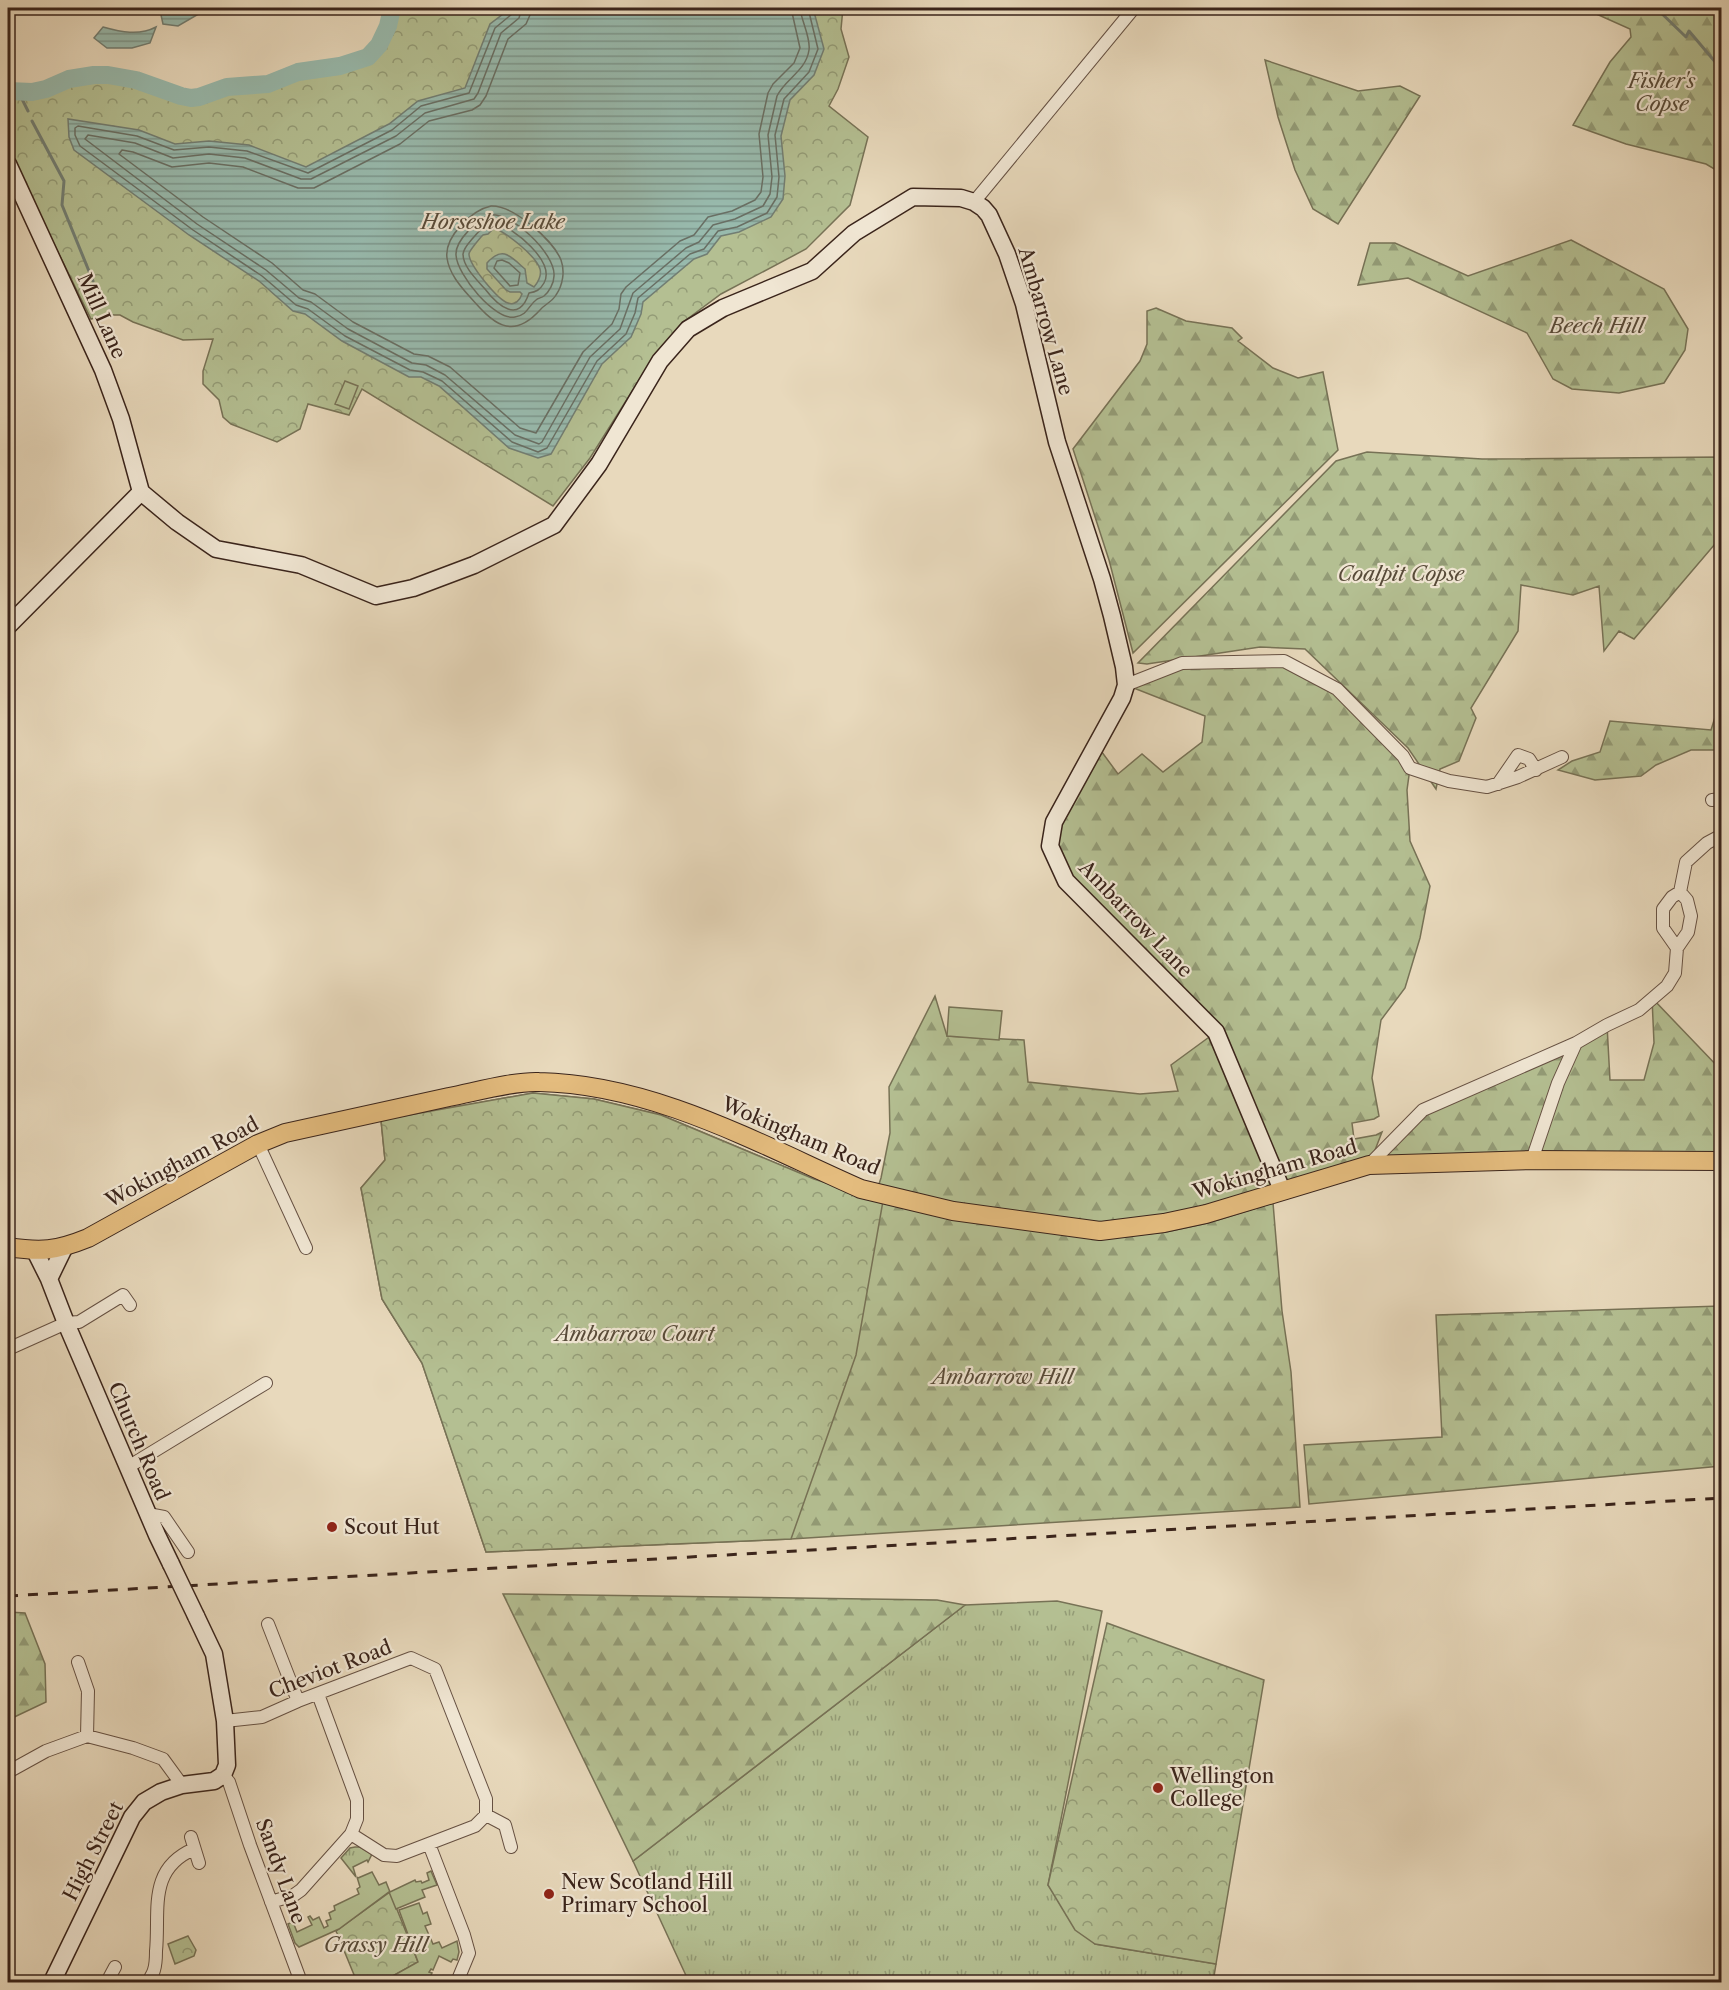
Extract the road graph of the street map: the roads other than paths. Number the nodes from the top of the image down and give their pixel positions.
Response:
1 (1134, 8) edge
2 (8, 164) edge
3 (974, 202) junction
4 (141, 492) junction
5 (8, 626) edge
6 (1126, 685) junction
7 (1562, 757) dead end
8 (1536, 770) junction
9 (1498, 784) junction
10 (1722, 834) edge
11 (1680, 892) junction
12 (1677, 948) junction
13 (1576, 1043) junction
14 (258, 1144) junction
15 (1532, 1161) junction
16 (1722, 1161) edge
17 (1369, 1165) junction
18 (1282, 1191) junction
19 (8, 1247) edge
20 (64, 1248) junction
21 (306, 1248) dead end
22 (35, 1251) junction
23 (49, 1280) junction
24 (130, 1305) dead end
25 (66, 1323) junction
26 (8, 1349) edge
27 (266, 1383) dead end
28 (128, 1467) junction
29 (148, 1514) junction
30 (188, 1552) dead end
31 (268, 1624) dead end
32 (78, 1662) dead end
33 (318, 1694) junction
34 (297, 1701) junction
35 (225, 1721) junction
36 (87, 1736) junction
37 (8, 1772) edge
38 (223, 1775) junction
39 (182, 1785) junction
40 (486, 1815) junction
41 (351, 1834) junction
42 (429, 1844) junction
43 (511, 1847) dead end
44 (199, 1863) dead end
45 (271, 1902) junction
46 (115, 1967) dead end
47 (52, 1983) edge
48 (108, 1983) edge
49 (148, 1983) edge
50 (301, 1983) edge
51 (458, 1983) edge

1 - 3 street
2 - 4 street, Mill Lane
3 - 4 street
3 - 6 street, Ambarrow Lane
4 - 5 street
6 - 9 street
6 - 18 street, Ambarrow Lane
7 - 8 street
8 - 9 street
8 - 9 street
10 - 11 street
11 - 12 street
11 - 12 street
12 - 13 street
13 - 15 street
13 - 17 street
14 - 18 main road, Wokingham Road
14 - 20 main road, Wokingham Road
14 - 21 street
15 - 16 main road, Wokingham Road
15 - 17 main road, Wokingham Road
17 - 18 main road, Wokingham Road
19 - 22 main road
20 - 22 main road, Wokingham Road
20 - 23 street
22 - 23 street, Church Road
23 - 25 street, Church Road
24 - 25 street
25 - 26 street
25 - 28 street, Church Road
27 - 28 street
28 - 29 street, Church Road
29 - 30 street
29 - 35 street, Church Road, bridge
31 - 34 street
32 - 36 street
33 - 34 street, Cheviot Road
33 - 40 street, Cheviot Road
33 - 41 street
34 - 35 street, Cheviot Road
35 - 38 street
36 - 37 street
36 - 39 street
38 - 39 street, High Street
38 - 45 street, Sandy Lane
39 - 47 street, High Street
40 - 42 street
40 - 43 street
41 - 42 street
41 - 45 street
42 - 51 street
44 - 49 street
45 - 50 street, Sandy Lane
46 - 48 street

